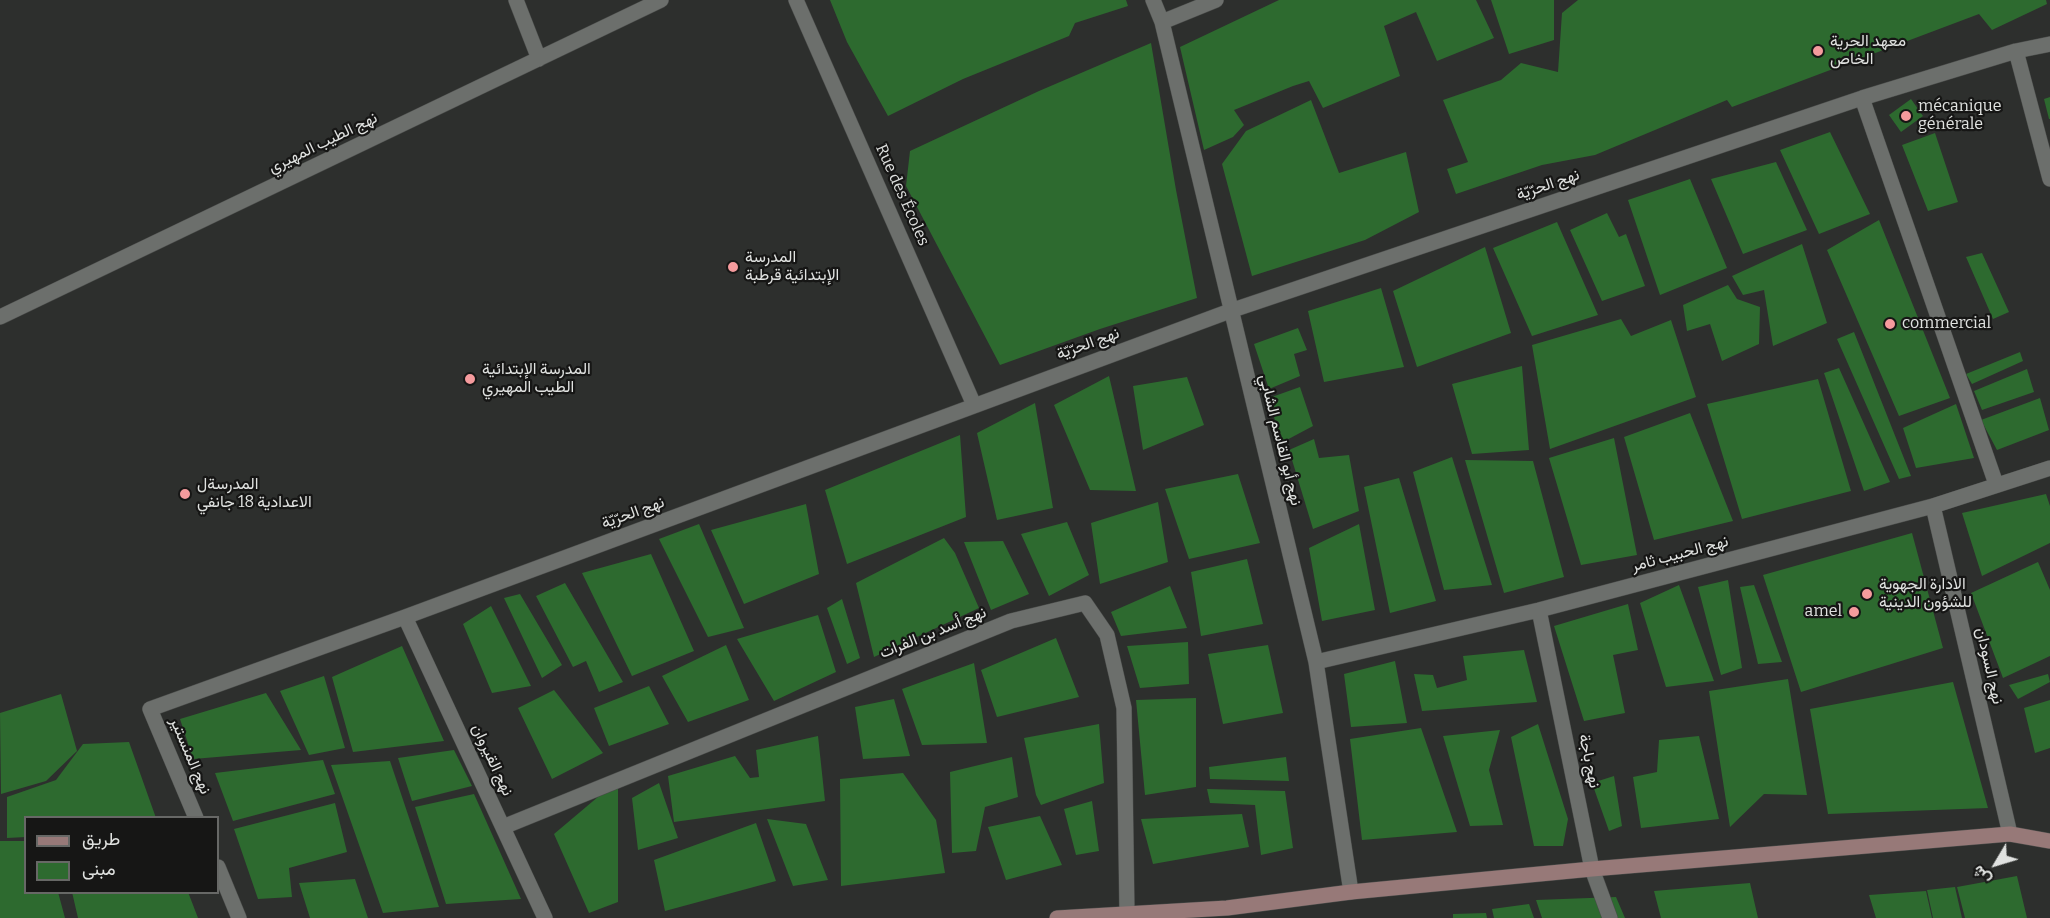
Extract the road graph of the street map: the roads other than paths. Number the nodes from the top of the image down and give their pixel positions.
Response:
1 (516, 0) edge
2 (661, 0) edge
3 (796, 0) edge
4 (1153, 0) edge
5 (1216, 0) edge
6 (1162, 22) junction
7 (2050, 44) edge
8 (2016, 51) junction
9 (539, 59) junction
10 (1862, 98) junction
11 (2050, 179) edge
12 (1230, 311) junction
13 (0, 317) edge
14 (974, 405) junction
15 (2050, 468) edge
16 (1996, 484) junction
17 (1933, 506) junction
18 (1539, 610) junction
19 (405, 617) junction
20 (1316, 662) junction
21 (150, 709) joint
22 (195, 816) edge
23 (503, 827) junction
24 (2010, 834) junction
25 (2050, 841) edge
26 (1592, 868) junction
27 (219, 869) edge
28 (1351, 892) junction
29 (1228, 913) edge
30 (1127, 914) junction
31 (239, 918) edge
32 (545, 918) edge
33 (1057, 918) edge
34 (1610, 918) edge

1 - 9 street
2 - 9 street, نهج الطيب المهيري
3 - 14 street, Rue des Écoles
4 - 6 street, نهج أبو القاسم الشابي
5 - 6 street
6 - 12 street, نهج أبو القاسم الشابي
7 - 8 street, نهج الحرّيّة
8 - 10 street, نهج الحرّيّة
8 - 11 street
9 - 13 street, نهج الطيب المهيري
10 - 12 street, نهج الحرّيّة
10 - 16 street
12 - 14 street, نهج الحرّيّة
12 - 20 street, نهج أبو القاسم الشابي
14 - 19 street, نهج الحرّيّة
15 - 16 street, نهج الحبيب ثامر
16 - 17 street, نهج الحبيب ثامر
17 - 18 street, نهج الحبيب ثامر
17 - 24 street, نهج السودان
18 - 20 street, نهج الحبيب ثامر
18 - 26 street, نهج باجة
19 - 21 street, نهج الحرّيّة
19 - 23 street, نهج القيروان
20 - 28 street, نهج أبو القاسم الشابي
21 - 22 street, نهج المنستير
23 - 30 street, نهج أسد بن الفرات
23 - 32 street, نهج القيروان
24 - 25 street
24 - 26 street
26 - 28 street
26 - 34 street, نهج باجة
27 - 31 street
28 - 29 street
29 - 30 street
30 - 33 street

